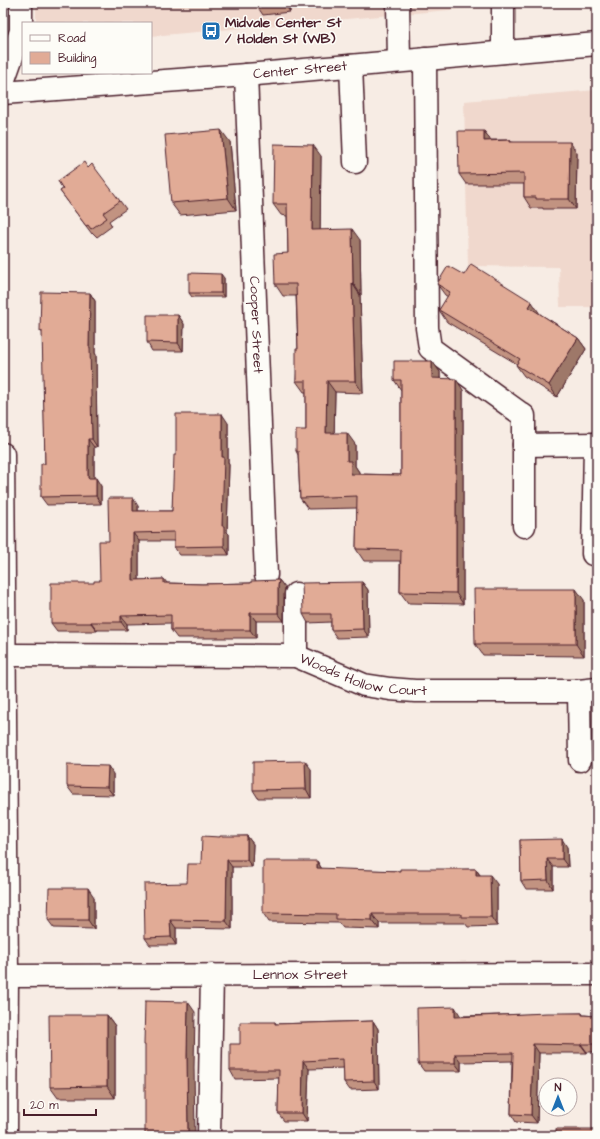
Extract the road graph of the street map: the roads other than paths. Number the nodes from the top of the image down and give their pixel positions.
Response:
1 (20, 3) edge
2 (398, 3) edge
3 (503, 3) edge
4 (597, 44) edge
5 (503, 52) junction
6 (425, 59) junction
7 (399, 61) junction
8 (351, 66) junction
9 (246, 75) junction
10 (3, 82) edge
11 (3, 93) edge
12 (355, 162) dead end
13 (596, 444) edge
14 (524, 445) junction
15 (3, 454) edge
16 (524, 526) dead end
17 (592, 554) dead end
18 (266, 575) dead end
19 (296, 594) dead end
20 (5, 655) junction
21 (296, 656) junction
22 (588, 690) edge
23 (580, 760) dead end
24 (597, 974) edge
25 (212, 975) junction
26 (5, 976) edge
27 (6, 1136) edge
28 (209, 1136) edge

1 - 10 street
2 - 7 street
3 - 5 street
4 - 5 street, Center Street
5 - 6 street, Center Street
6 - 7 street, Center Street
6 - 14 street
7 - 8 street, Center Street
8 - 9 street, Center Street
8 - 12 street
9 - 11 street, Center Street
9 - 18 street, Cooper Street
13 - 14 street
13 - 17 street
14 - 16 street
15 - 20 street
19 - 21 street
20 - 21 street, Woods Hollow Court
20 - 26 street
21 - 22 street, Woods Hollow Court
22 - 23 street, Woods Hollow Court
24 - 25 street, Lennox Street
25 - 26 street, Lennox Street
25 - 28 street
26 - 27 street

